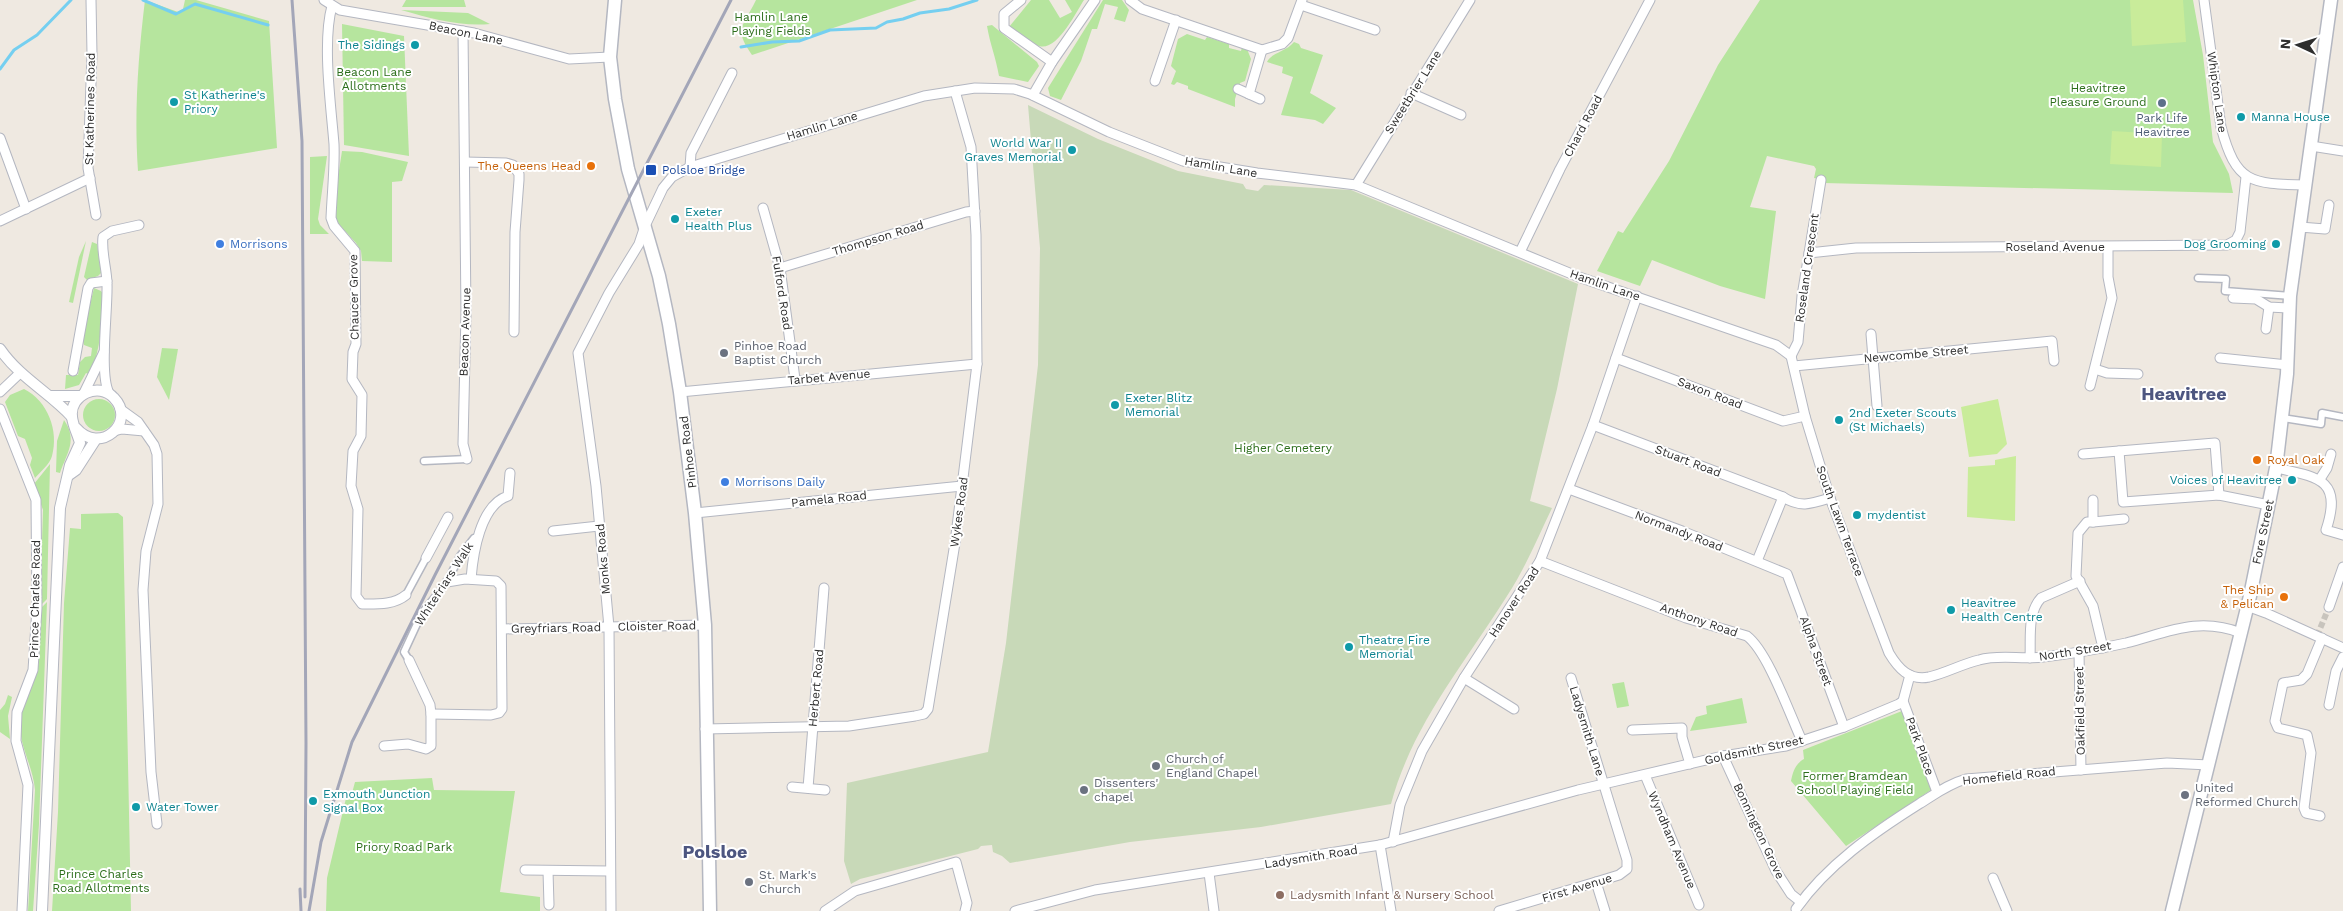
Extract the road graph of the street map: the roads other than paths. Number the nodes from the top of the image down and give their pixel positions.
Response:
1 (91, 0) edge
2 (324, 0) edge
3 (615, 0) edge
4 (1021, 0) edge
5 (1095, 0) edge
6 (1130, 0) edge
7 (1470, 0) edge
8 (1650, 0) edge
9 (2204, 0) edge
10 (2331, 0) edge
11 (1301, 3) edge
12 (332, 6) junction
13 (1176, 20) junction
14 (1375, 30) dead end
15 (463, 31) junction
16 (1262, 50) junction
17 (610, 57) junction
18 (1052, 62) junction
19 (732, 73) dead end
20 (1155, 82) dead end
21 (1238, 89) dead end
22 (955, 91) junction
23 (1411, 93) junction
24 (1249, 94) junction
25 (1033, 95) junction
26 (1260, 99) dead end
27 (1461, 114) dead end
28 (0, 138) edge
29 (2311, 146) junction
30 (2343, 151) edge
31 (465, 162) junction
32 (690, 167) junction
33 (2246, 177) junction
34 (90, 178) junction
35 (1821, 180) dead end
36 (1356, 185) junction
37 (2306, 185) junction
38 (2329, 205) dead end
39 (764, 208) dead end
40 (26, 209) junction
41 (976, 211) junction
42 (96, 215) dead end
43 (0, 221) edge
44 (139, 225) dead end
45 (645, 226) junction
46 (2300, 227) junction
47 (2108, 247) junction
48 (1520, 252) junction
49 (1809, 253) junction
50 (780, 268) junction
51 (2198, 278) dead end
52 (107, 281) junction
53 (1637, 296) junction
54 (2233, 298) dead end
55 (2290, 302) junction
56 (2268, 306) junction
57 (2266, 329) dead end
58 (514, 332) dead end
59 (1871, 334) dead end
60 (0, 349) edge
61 (76, 350) junction
62 (87, 352) dead end
63 (104, 352) junction
64 (1792, 356) junction
65 (1616, 358) junction
66 (2220, 358) dead end
67 (1873, 359) junction
68 (2054, 362) dead end
69 (977, 364) junction
70 (2288, 364) junction
71 (1794, 366) junction
72 (2095, 369) junction
73 (73, 371) dead end
74 (20, 374) junction
75 (2138, 374) dead end
76 (795, 379) junction
77 (2090, 386) dead end
78 (0, 392) edge
79 (680, 392) junction
80 (109, 393) junction
81 (82, 395) junction
82 (50, 396) junction
83 (1877, 406) dead end
84 (0, 409) edge
85 (120, 409) junction
86 (1805, 416) junction
87 (72, 417) junction
88 (2343, 417) edge
89 (2283, 418) junction
90 (1593, 426) junction
91 (76, 428) junction
92 (114, 431) junction
93 (144, 431) junction
94 (96, 439) junction
95 (2119, 451) junction
96 (2083, 454) dead end
97 (2331, 454) dead end
98 (467, 459) joint
99 (424, 460) dead end
100 (2276, 468) junction
101 (510, 474) dead end
102 (69, 475) junction
103 (2320, 479) junction
104 (962, 486) junction
105 (1569, 489) junction
106 (2219, 496) junction
107 (1783, 497) junction
108 (1830, 498) junction
109 (2093, 500) dead end
110 (2269, 505) junction
111 (695, 513) junction
112 (448, 517) dead end
113 (2124, 519) dead end
114 (2093, 522) junction
115 (599, 526) junction
116 (553, 532) dead end
117 (2343, 535) edge
118 (478, 537) junction
119 (426, 558) joint
120 (1540, 561) junction
121 (1758, 561) junction
122 (2343, 567) edge
123 (1787, 574) joint
124 (472, 579) junction
125 (2080, 581) junction
126 (447, 582) junction
127 (824, 588) dead end
128 (406, 595) joint
129 (2247, 606) junction
130 (2329, 607) tunnel mouth
131 (705, 625) junction
132 (609, 627) junction
133 (503, 629) junction
134 (2240, 633) junction
135 (2320, 637) junction
136 (2103, 648) junction
137 (2343, 648) edge
138 (2079, 652) junction
139 (2343, 657) edge
140 (2030, 658) junction
141 (409, 660) joint
142 (1910, 675) junction
143 (1464, 678) junction
144 (1571, 678) dead end
145 (1903, 701) junction
146 (2329, 706) dead end
147 (1514, 709) dead end
148 (431, 714) junction
149 (706, 728) junction
150 (812, 728) junction
151 (1844, 728) junction
152 (1632, 730) dead end
153 (1802, 741) junction
154 (384, 746) dead end
155 (1723, 756) junction
156 (1690, 764) junction
157 (2209, 765) junction
158 (2082, 770) junction
159 (1644, 775) junction
160 (1603, 785) junction
161 (792, 787) dead end
162 (808, 788) junction
163 (825, 790) dead end
164 (1937, 792) junction
165 (2320, 816) dead end
166 (157, 824) dead end
167 (1393, 842) junction
168 (1380, 845) junction
169 (525, 870) dead end
170 (548, 871) junction
171 (610, 871) junction
172 (1208, 873) junction
173 (1993, 878) dead end
174 (1596, 882) junction
175 (549, 905) dead end
176 (1699, 905) dead end
177 (1798, 906) joint
178 (1504, 910) edge
179 (22, 911) edge
180 (42, 911) edge
181 (611, 911) edge
182 (710, 911) edge
183 (826, 911) edge
184 (965, 911) edge
185 (1015, 911) edge
186 (1214, 911) edge
187 (1391, 911) edge
188 (1605, 911) edge
189 (2007, 911) edge
190 (2172, 911) edge

1 - 34 street, St Katherines Road
2 - 12 street, Beacon Lane
3 - 17 main road, Pinhoe Road
4 - 18 street
5 - 18 street
6 - 13 street
7 - 23 street, Sweetbrier Lane
8 - 48 street, Chard Road
9 - 33 street, Whipton Lane
10 - 29 main road, Fore Street
11 - 14 street
11 - 16 street
12 - 15 street, Beacon Lane
12 - 128 street, Chaucer Grove
13 - 16 street
13 - 20 street
15 - 17 street, Beacon Lane
15 - 31 street, Beacon Avenue
16 - 24 street
17 - 45 main road, Pinhoe Road
18 - 25 street
19 - 32 street
21 - 24 street
22 - 25 street, Hamlin Lane
22 - 32 street, Hamlin Lane
22 - 41 street, Wykes Road
23 - 27 street
23 - 36 street, Sweetbrier Lane
24 - 26 street
25 - 36 street, Hamlin Lane
28 - 40 street
29 - 30 street
29 - 37 main road, Fore Street
31 - 58 street
31 - 98 street, Beacon Avenue
32 - 45 street, Hamlin Lane
33 - 37 street
33 - 47 street, Roseland Avenue
34 - 40 street, St Katherines Road
34 - 42 street
35 - 49 street, Roseland Crescent
36 - 48 street, Hamlin Lane
37 - 46 main road, Fore Street
38 - 46 street
39 - 50 street, Fulford Road
40 - 43 street, St Katherines Road
41 - 50 street, Thompson Road
41 - 69 street, Wykes Road
44 - 52 street
45 - 79 main road, Pinhoe Road
45 - 115 street, Monks Road
46 - 55 main road, Fore Street
47 - 49 street, Roseland Avenue
47 - 72 street
48 - 53 street, Hamlin Lane
49 - 64 street, Roseland Crescent
50 - 76 street, Fulford Road
51 - 55 street
52 - 61 street
52 - 63 street
53 - 64 street, Hamlin Lane
53 - 65 street, Hanover Road
54 - 56 street
55 - 56 street
55 - 70 main road, Fore Street
56 - 57 street
59 - 67 street
60 - 74 street
61 - 62 street
61 - 73 street
63 - 80 street
63 - 81 street
64 - 71 street, South Lawn Terrace
65 - 86 street, Saxon Road
65 - 90 street, Hanover Road
66 - 70 street
67 - 68 street, Newcombe Street
67 - 71 street, Newcombe Street
67 - 83 street
69 - 76 street, Tarbet Avenue
69 - 104 street, Wykes Road
70 - 89 main road, Fore Street
71 - 86 street, South Lawn Terrace
72 - 75 street
72 - 77 street
74 - 78 street
74 - 82 street
76 - 79 street, Tarbet Avenue
79 - 111 main road, Pinhoe Road
80 - 81 street
80 - 85 street
81 - 82 street
81 - 87 street
82 - 87 street
84 - 179 street, Prince Charles Road
85 - 92 street
85 - 93 street
86 - 108 street, South Lawn Terrace
87 - 91 street
88 - 89 street
89 - 100 main road, Fore Street
90 - 105 street, Hanover Road
90 - 107 street, Stuart Road
91 - 94 street
91 - 102 street, Prince Charles Road
92 - 93 street
92 - 94 street
93 - 166 street
94 - 102 street, Prince Charles Road
95 - 96 street
95 - 106 street
95 - 106 street
97 - 103 street
98 - 99 street, Beacon Avenue
100 - 103 street
100 - 110 main road, Fore Street
101 - 118 street
102 - 180 street, Prince Charles Road
103 - 117 street
104 - 111 street, Pamela Road
104 - 150 street, Wykes Road
105 - 120 street, Hanover Road
105 - 121 street, Normandy Road
106 - 110 street
107 - 108 street, Stuart Road
107 - 121 street
108 - 142 street, South Lawn Terrace
109 - 114 street
110 - 129 main road, Fore Street
111 - 131 main road, Pinhoe Road
112 - 119 street, Chaucer Grove
113 - 114 street
114 - 125 street
115 - 116 street
115 - 132 street, Monks Road
118 - 124 street
118 - 126 street, Whitefriars Walk
119 - 128 street, Chaucer Grove
120 - 143 street, Hanover Road
120 - 153 street, Anthony Road
121 - 123 street, Normandy Road
122 - 130 street
123 - 151 street, Alpha Street
124 - 126 street, Greyfriars Road
124 - 133 street, Greyfriars Road
125 - 136 street
125 - 140 street
126 - 141 street, Whitefriars Walk
127 - 150 street, Herbert Road
129 - 134 main road, Fore Street
129 - 135 street
131 - 132 street, Cloister Road
131 - 149 main road, Pinhoe Road
132 - 133 street, Greyfriars Road
132 - 171 street, Monks Road
133 - 148 street, Greyfriars Road
134 - 136 street, North Street
134 - 157 main road, Fore Street
135 - 137 street
135 - 165 street
136 - 138 street, North Street
138 - 140 street, North Street
138 - 158 street, Oakfield Street
139 - 146 street
140 - 142 street, North Street
141 - 148 street
142 - 145 street
143 - 147 street
143 - 167 street, Hanover Road
144 - 160 street, Ladysmith Lane
145 - 151 street, Goldsmith Street
145 - 164 street, Park Place
148 - 154 street
149 - 150 street, Wykes Road
149 - 182 main road, Pinhoe Road
150 - 162 street, Herbert Road
151 - 153 street, Goldsmith Street
152 - 156 street
153 - 155 street, Goldsmith Street
155 - 156 street, Goldsmith Street
155 - 177 street, Bonnington Grove
156 - 159 street, Goldsmith Street
157 - 158 street, Homefield Road
157 - 190 main road, Fore Street
158 - 164 street, Homefield Road
159 - 160 street, Goldsmith Street
159 - 176 street, Wyndham Avenue
160 - 167 street, Ladysmith Road
160 - 174 street, First Avenue
161 - 162 street
162 - 163 street
164 - 177 street, Homefield Road
167 - 168 street, Ladysmith Road
168 - 172 street, Ladysmith Road
168 - 187 street
169 - 170 street
170 - 171 street
170 - 175 street
171 - 181 street, Monks Road
172 - 185 street, Ladysmith Road
172 - 186 street
173 - 189 street
174 - 178 street, First Avenue
174 - 188 street
183 - 184 street

